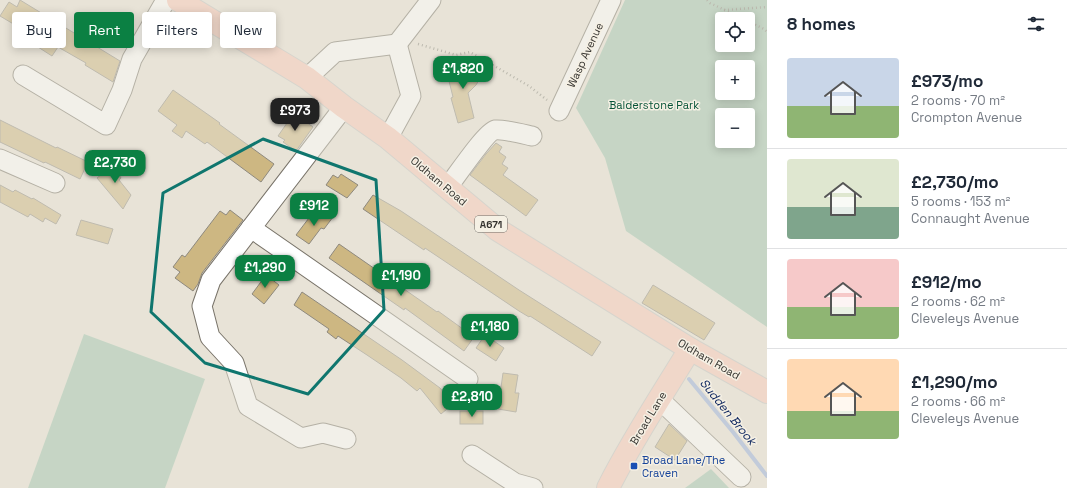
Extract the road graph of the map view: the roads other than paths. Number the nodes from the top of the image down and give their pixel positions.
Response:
1 (166, 0) edge
2 (178, 0) edge
3 (431, 0) edge
4 (610, 0) edge
5 (399, 42) junction
6 (22, 75) dead end
7 (307, 78) junction
8 (344, 107) junction
9 (559, 111) road end
10 (532, 136) dead end
11 (388, 138) junction
12 (0, 159) edge
13 (54, 184) dead end
14 (447, 188) junction
15 (251, 228) junction
16 (690, 349) junction
17 (468, 379) dead end
18 (767, 392) edge
19 (659, 399) junction
20 (346, 439) dead end
21 (472, 455) dead end
22 (741, 477) dead end
23 (533, 488) edge
24 (608, 488) edge

1 - 6 street
2 - 7 main road, Oldham Road / A671
3 - 5 street
4 - 9 street, Wasp Avenue
5 - 7 street
5 - 11 street
7 - 8 main road, Oldham Road / A671
8 - 11 main road, Oldham Road / A671
8 - 15 street
10 - 14 street
11 - 14 main road, Oldham Road / A671
12 - 13 street
14 - 16 main road, Oldham Road / A671
15 - 17 street
15 - 20 street
16 - 18 main road, Oldham Road / A671
16 - 19 main road, Broad Lane
19 - 22 street
19 - 24 main road, Broad Lane
21 - 23 street

